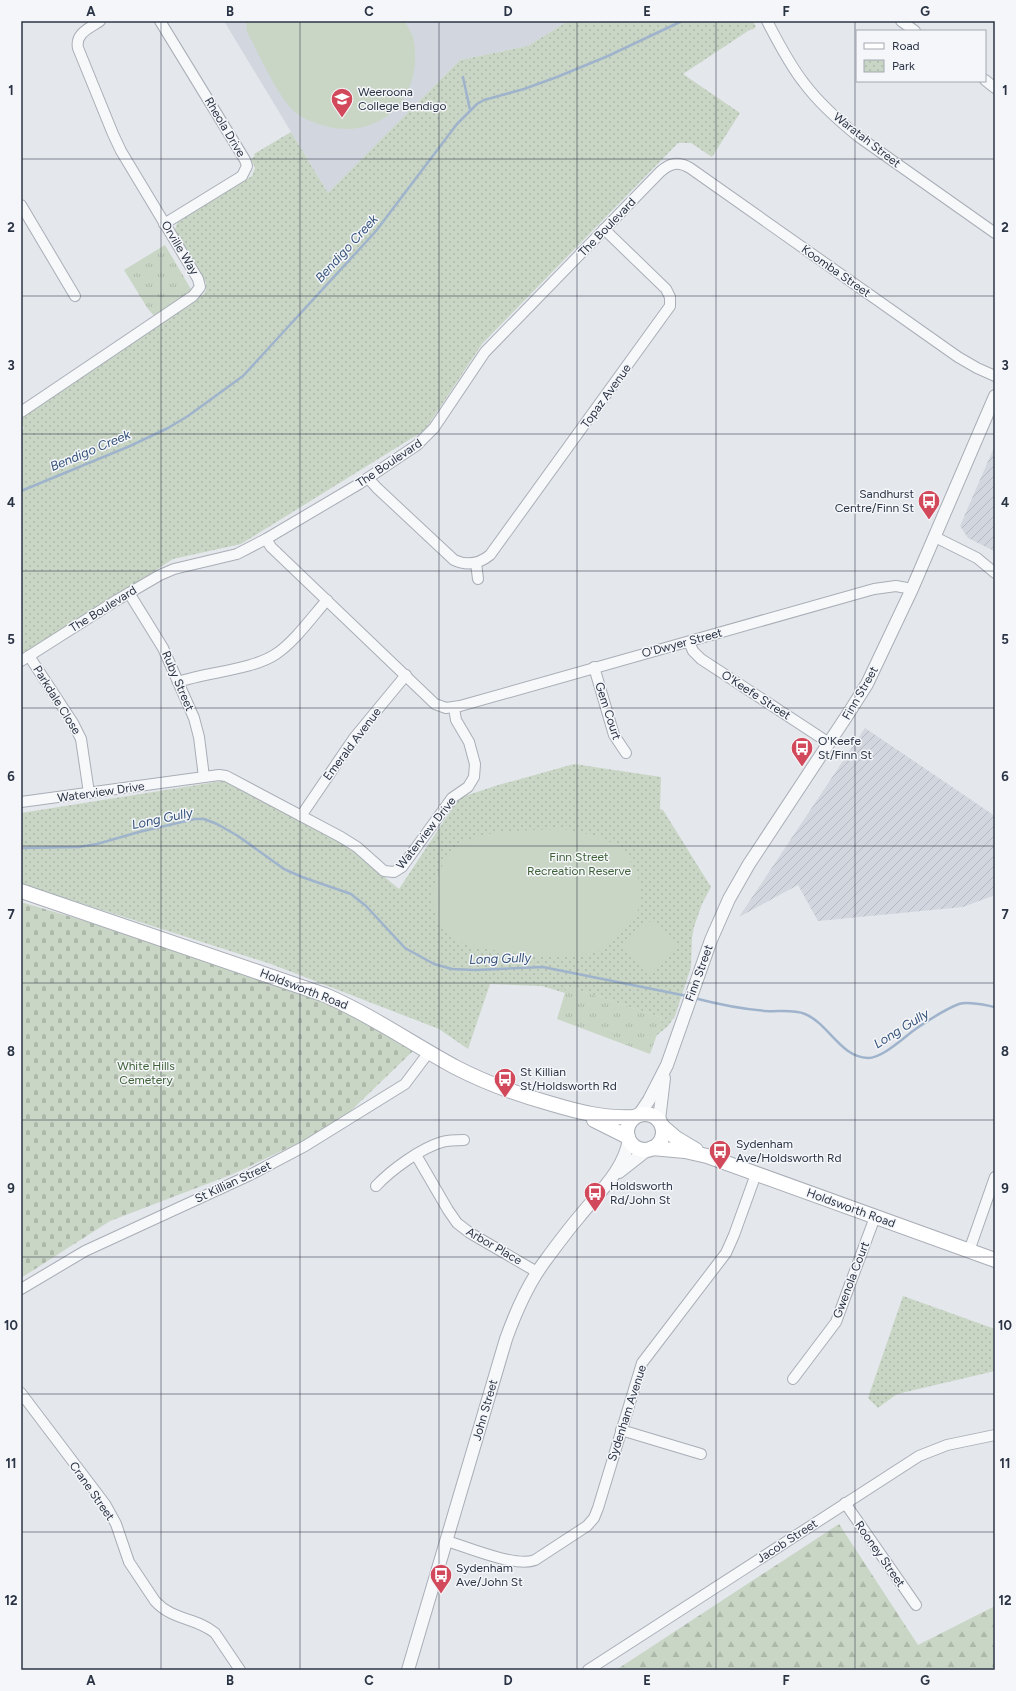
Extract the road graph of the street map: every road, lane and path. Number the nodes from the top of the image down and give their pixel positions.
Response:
1 (100, 21) edge
2 (160, 21) edge
3 (767, 21) edge
4 (901, 21) edge
5 (914, 30) edge
6 (986, 81) edge
7 (995, 88) edge
8 (679, 163) joint
9 (22, 211) edge
10 (164, 224) junction
11 (604, 230) junction
12 (995, 233) edge
13 (75, 296) dead end
14 (995, 376) edge
15 (995, 396) edge
16 (21, 412) edge
17 (368, 478) junction
18 (935, 537) junction
19 (266, 539) junction
20 (476, 563) junction
21 (995, 573) edge
22 (478, 579) dead end
23 (912, 590) junction
24 (129, 593) junction
25 (327, 600) junction
26 (689, 642) junction
27 (25, 659) edge
28 (594, 667) junction
29 (406, 675) junction
30 (178, 682) junction
31 (454, 708) junction
32 (829, 743) junction
33 (626, 754) dead end
34 (204, 778) junction
35 (89, 793) junction
36 (21, 802) edge
37 (301, 816) junction
38 (23, 892) edge
39 (429, 1052) junction
40 (667, 1065) junction
41 (572, 1110) junction
42 (637, 1116) junction
43 (660, 1123) junction
44 (628, 1138) junction
45 (464, 1140) dead end
46 (650, 1149) junction
47 (416, 1155) junction
48 (707, 1156) junction
49 (756, 1174) junction
50 (614, 1176) junction
51 (995, 1177) edge
52 (376, 1186) dead end
53 (875, 1217) junction
54 (969, 1251) junction
55 (995, 1260) edge
56 (537, 1272) junction
57 (21, 1289) edge
58 (793, 1379) dead end
59 (21, 1393) edge
60 (621, 1430) junction
61 (995, 1435) edge
62 (701, 1454) dead end
63 (845, 1503) junction
64 (447, 1541) junction
65 (916, 1605) dead end
66 (240, 1670) edge
67 (408, 1670) edge
68 (588, 1670) edge

1 - 10 street, Orville Way
2 - 10 street, Rheola Drive
3 - 12 street, Waratah Street
4 - 5 street
6 - 7 street
8 - 11 street, The Boulevard
8 - 14 street, Koomba Street
9 - 13 street
10 - 16 street, Orville Way
11 - 17 street, The Boulevard
11 - 20 street, Topaz Avenue
15 - 18 street, Finn Street
17 - 19 street, The Boulevard
17 - 20 street
18 - 21 street
18 - 23 street, Finn Street
19 - 24 street, The Boulevard
19 - 25 street
20 - 22 street
23 - 26 street, O'Dwyer Street
23 - 32 street, Finn Street
24 - 27 street, The Boulevard
24 - 30 street, Ruby Street
25 - 29 street
25 - 30 street
26 - 28 street, O'Dwyer Street
26 - 32 street, O'Keefe Street
27 - 35 street, Parkdale Close
28 - 31 street, O'Dwyer Street
28 - 33 street, Gem Court
29 - 31 street
29 - 37 street, Emerald Avenue
30 - 34 street, Ruby Street
31 - 37 street, Waterview Drive
32 - 40 street, Finn Street
34 - 35 street, Waterview Drive
34 - 37 street, Waterview Drive
35 - 36 street, Waterview Drive
38 - 39 main road, Holdsworth Road
39 - 41 main road, Holdsworth Road
39 - 57 street, St Killian Street
40 - 42 street, Finn Street
40 - 43 street, Finn Street
41 - 42 main road, Holdsworth Road
41 - 44 main road, Holdsworth Road
42 - 43 main road
42 - 44 main road
43 - 46 main road
43 - 48 main road, Holdsworth Road
44 - 46 main road
44 - 50 street, John Street
45 - 47 street
46 - 48 main road, Holdsworth Road
46 - 50 street, John Street
47 - 52 street
47 - 56 street, Arbor Place
48 - 49 main road, Holdsworth Road
49 - 53 main road, Holdsworth Road
49 - 60 street, Sydenham Avenue
50 - 56 street, John Street
51 - 54 street
53 - 54 main road, Holdsworth Road
53 - 58 street, Gwenola Court
54 - 55 main road, Holdsworth Road
56 - 64 street, John Street
59 - 66 street, Crane Street
60 - 62 street
60 - 64 street, Sydenham Avenue
61 - 63 street, Jacob Street
63 - 65 street, Rooney Street
63 - 68 street, Jacob Street
64 - 67 street, John Street

